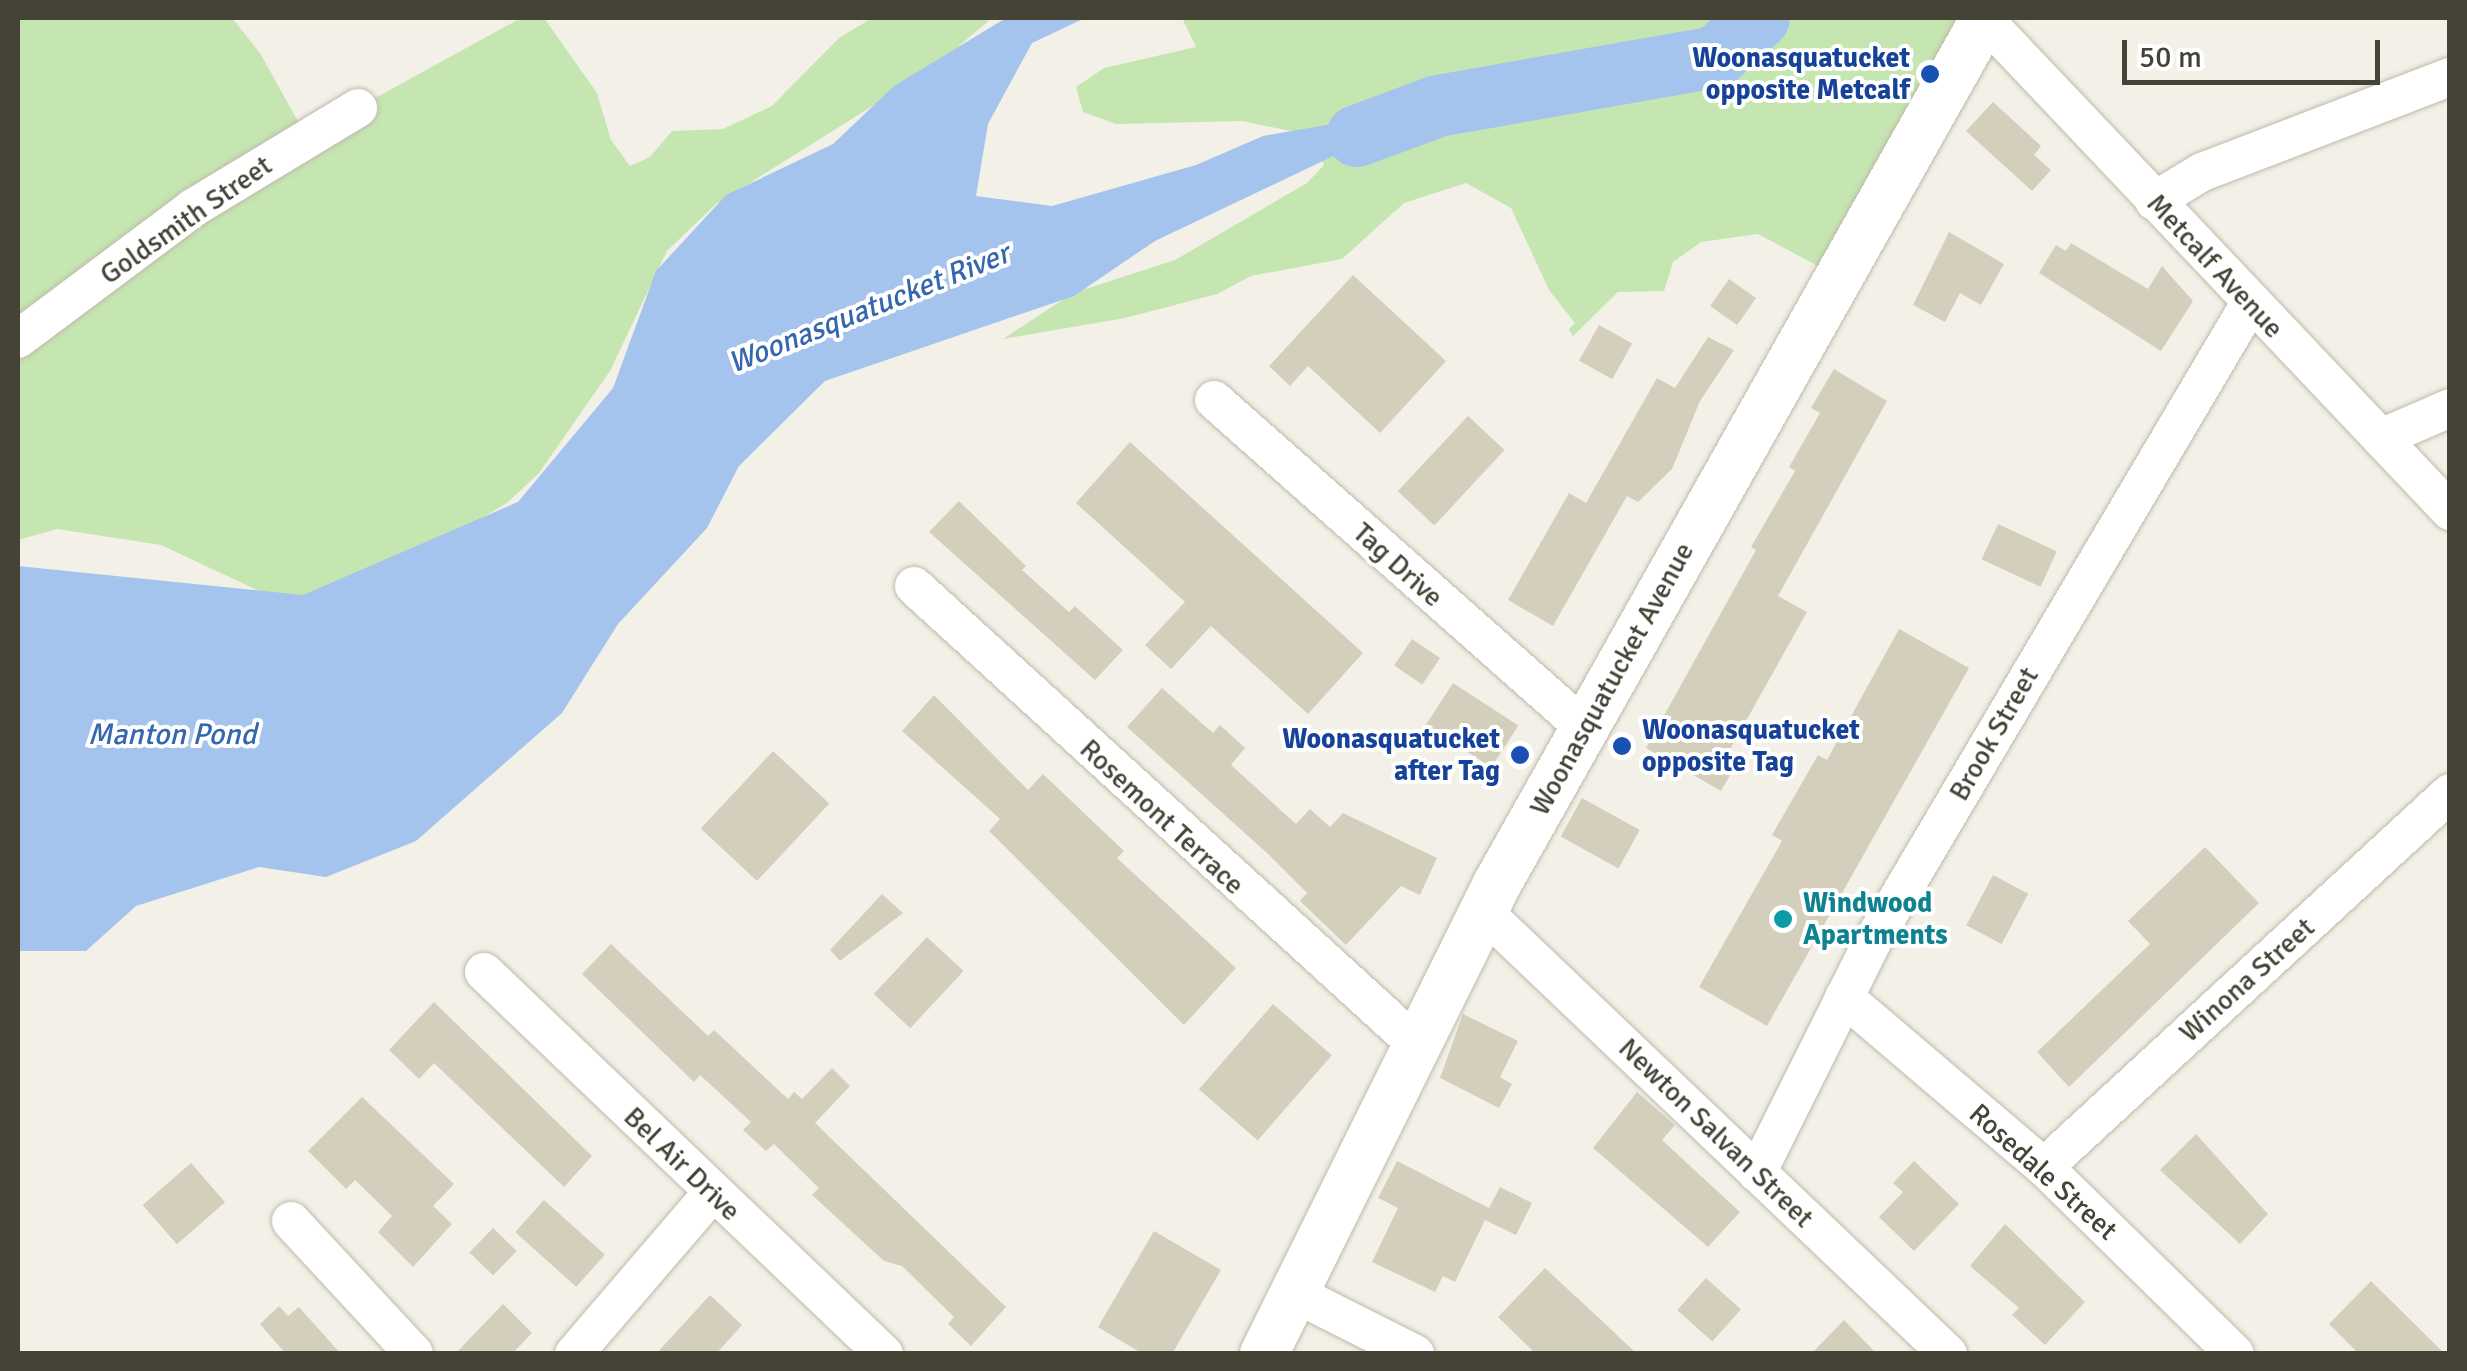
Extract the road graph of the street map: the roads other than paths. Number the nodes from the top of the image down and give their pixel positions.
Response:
1 (1984, 18) edge
2 (2450, 77) edge
3 (358, 108) dead end
4 (2154, 201) junction
5 (2249, 305) junction
6 (18, 339) edge
7 (1214, 400) dead end
8 (2450, 408) edge
9 (2381, 438) junction
10 (2450, 511) edge
11 (914, 586) dead end
12 (1584, 727) junction
13 (2450, 793) edge
14 (1484, 912) junction
15 (484, 972) dead end
16 (1844, 998) junction
17 (1414, 1044) junction
18 (2044, 1168) junction
19 (1758, 1173) junction
20 (712, 1193) junction
21 (291, 1221) dead end
22 (1294, 1293) junction
23 (414, 1354) edge
24 (574, 1354) edge
25 (884, 1354) edge
26 (1264, 1354) edge
27 (1415, 1354) edge
28 (1948, 1354) edge
29 (2235, 1354) edge

1 - 4 street, Metcalf Avenue
1 - 12 street, Woonasquatucket Avenue
2 - 4 street
3 - 6 street, Goldsmith Street
4 - 5 street, Metcalf Avenue
5 - 9 street, Metcalf Avenue
5 - 16 street, Brook Street
7 - 12 street, Tag Drive
8 - 9 street
9 - 10 street, Metcalf Avenue
11 - 17 street, Rosemont Terrace
12 - 14 street, Woonasquatucket Avenue
13 - 18 street, Winona Street
14 - 17 street, Woonasquatucket Avenue
14 - 19 street, Newton Salvan Street
15 - 20 street, Bel Air Drive
16 - 18 street, Rosedale Street
16 - 19 street, Brook Street
17 - 22 street, Woonasquatucket Avenue
18 - 29 street, Rosedale Street
19 - 28 street, Newton Salvan Street
20 - 24 street
20 - 25 street, Bel Air Drive
21 - 23 street
22 - 26 street, Woonasquatucket Avenue
22 - 27 street

